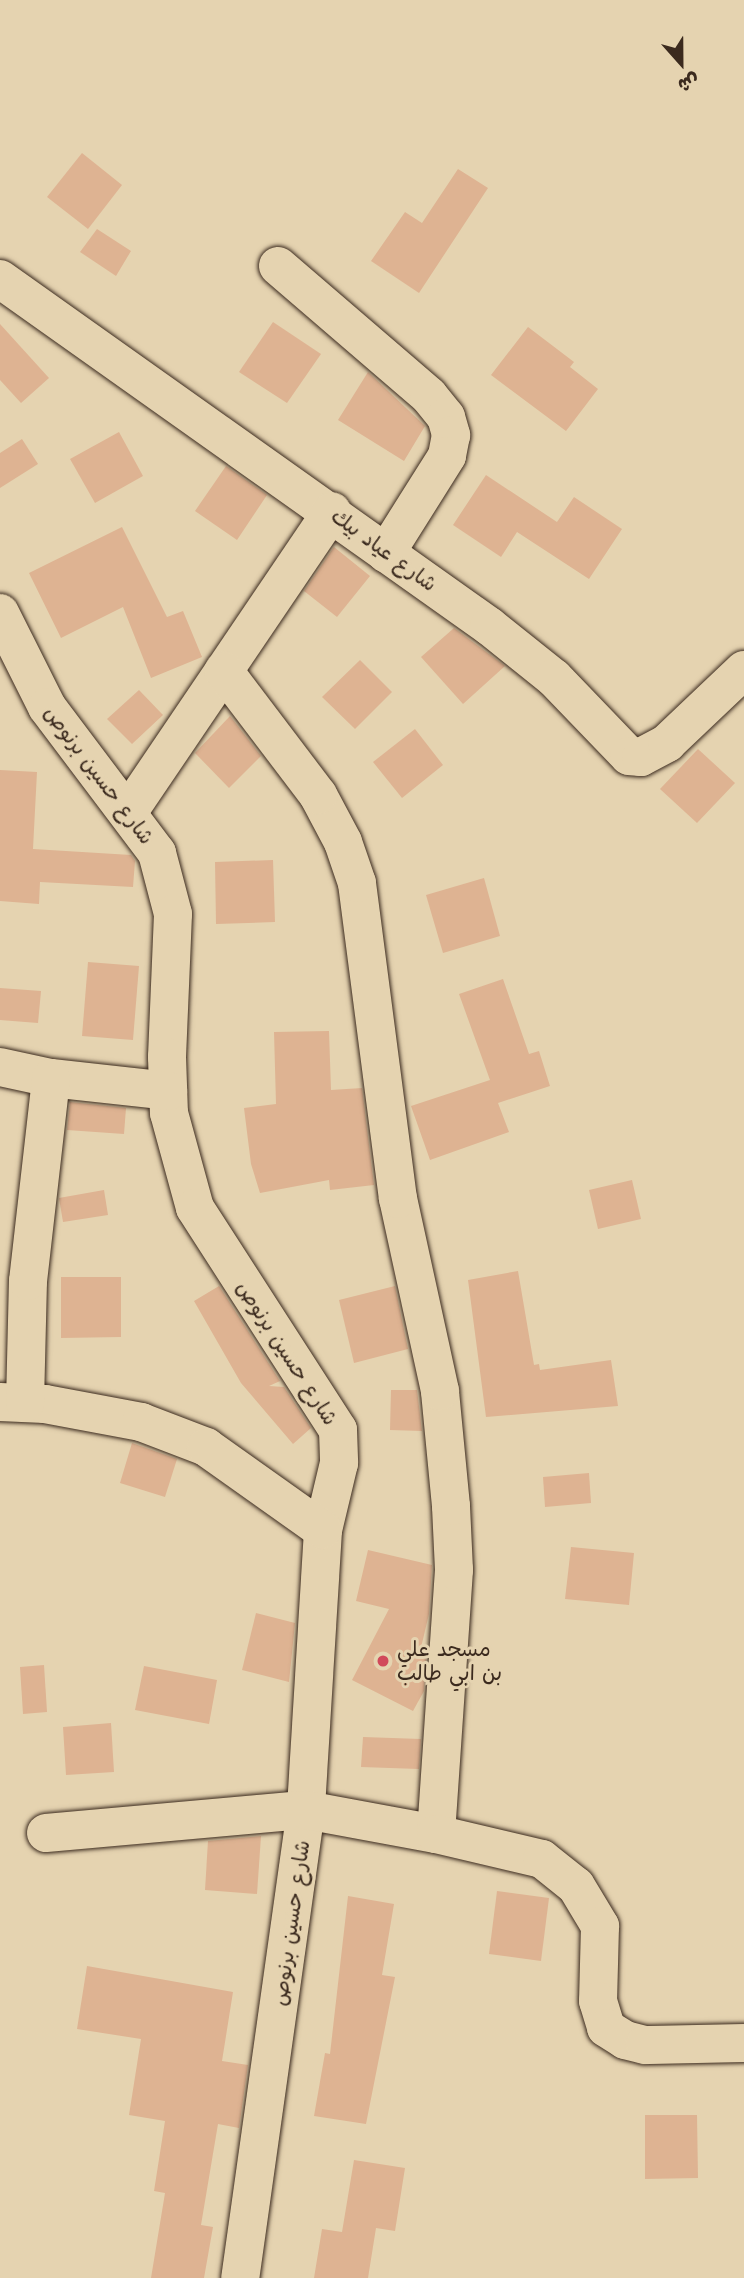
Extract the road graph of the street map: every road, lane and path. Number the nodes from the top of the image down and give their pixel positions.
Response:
1 (278, 266) dead end
2 (0, 279) edge
3 (332, 511) junction
4 (386, 553) junction
5 (0, 613) edge
6 (744, 670) edge
7 (224, 671) junction
8 (129, 811) junction
9 (0, 1067) edge
10 (51, 1078) junction
11 (168, 1091) junction
12 (12, 1403) edge
13 (323, 1530) junction
14 (306, 1810) junction
15 (46, 1833) dead end
16 (436, 1834) junction
17 (744, 2043) edge
18 (240, 2278) edge

1 - 4 street
2 - 3 street, شارع عياد بيك
3 - 4 street, شارع عياد بيك
3 - 7 street
4 - 6 street, شارع عياد بيك
5 - 8 street, شارع حسين برنوص
7 - 8 street
7 - 16 street
8 - 11 street, شارع حسين برنوص
9 - 10 street
10 - 11 street
10 - 12 street
11 - 13 street, شارع حسين برنوص
12 - 13 street
13 - 14 street, شارع حسين برنوص
14 - 15 street
14 - 16 street
14 - 18 street, شارع حسين برنوص
16 - 17 street

